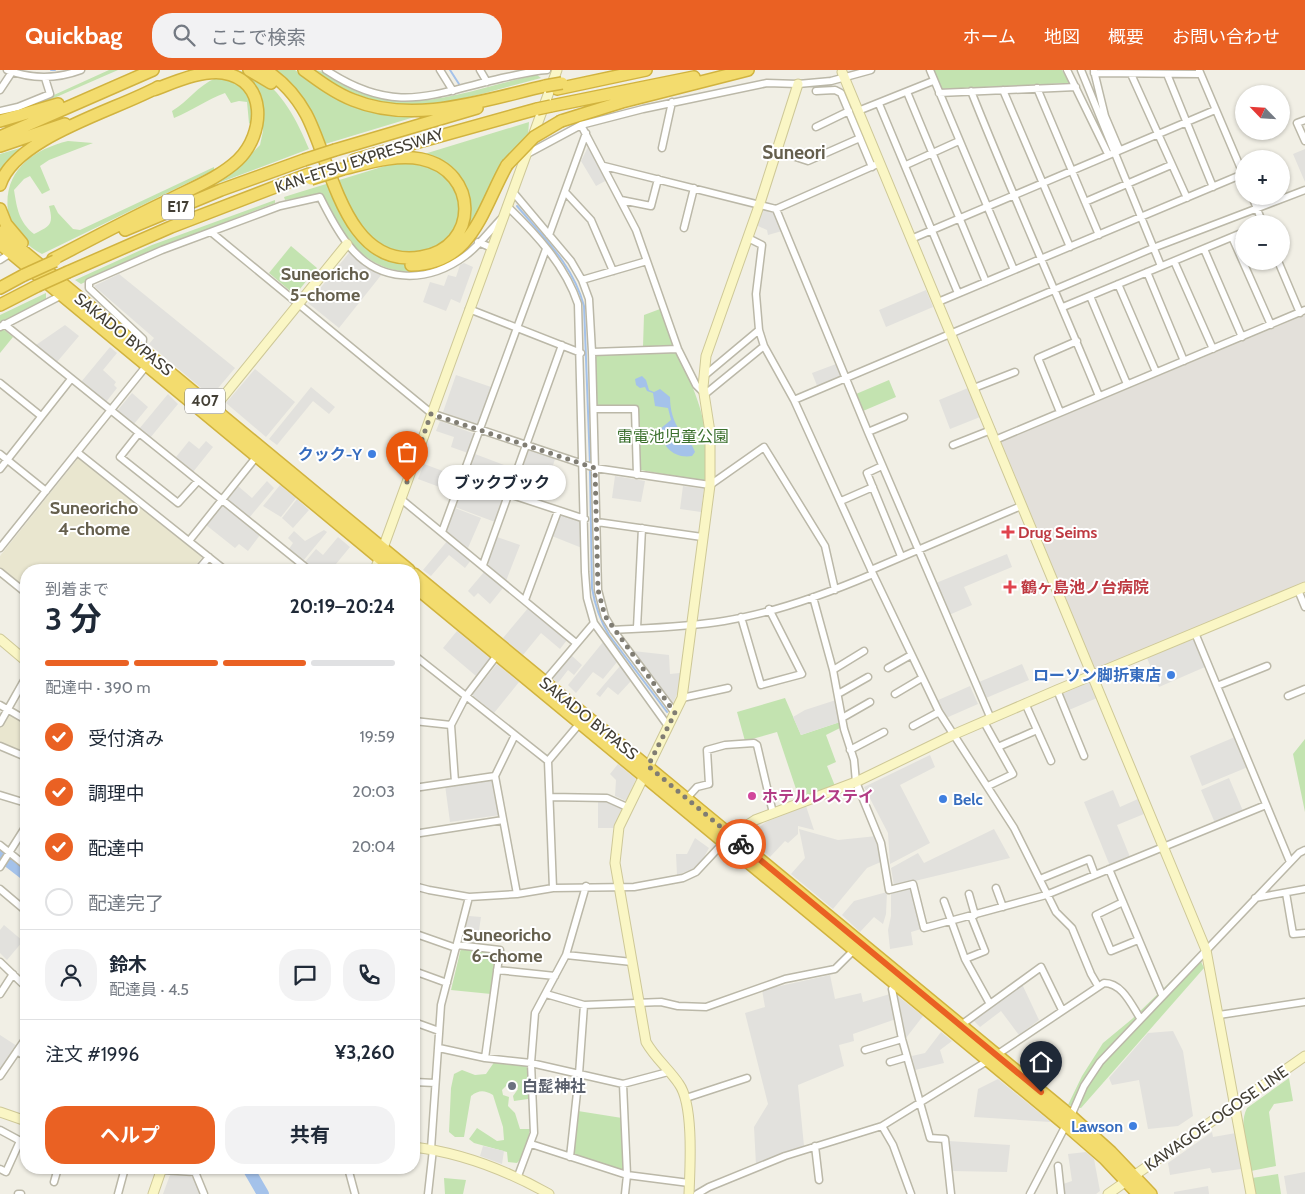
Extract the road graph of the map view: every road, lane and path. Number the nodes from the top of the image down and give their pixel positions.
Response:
1 (80, 70) edge
2 (189, 70) edge
3 (249, 70) edge
4 (265, 70) edge
5 (304, 70) edge
6 (326, 70) edge
7 (440, 70) edge
8 (480, 70) edge
9 (538, 70) edge
10 (547, 70) edge
11 (558, 70) edge
12 (637, 70) edge
13 (646, 70) edge
14 (735, 70) edge
15 (748, 70) edge
16 (871, 70) edge
17 (930, 70) edge
18 (1067, 70) edge
19 (1081, 70) edge
20 (9, 71) edge
21 (151, 71) edge
22 (1094, 72) edge
23 (1200, 72) edge
24 (1131, 74) junction
25 (1166, 74) junction
26 (843, 75) junction
27 (46, 78) junction
28 (934, 81) junction
29 (487, 82) junction
30 (798, 84) junction
31 (560, 86) junction
32 (1076, 87) junction
33 (1037, 88) junction
34 (544, 89) junction
35 (0, 90) edge
36 (152, 90) junction
37 (1003, 90) junction
38 (453, 91) junction
39 (816, 91) dead end
40 (907, 92) junction
41 (971, 92) junction
42 (939, 93) junction
43 (88, 97) junction
44 (672, 102) junction
45 (879, 104) junction
46 (1215, 110) junction
47 (0, 111) edge
48 (853, 111) junction
49 (96, 114) junction
50 (1305, 120) edge
51 (0, 121) edge
52 (1186, 122) junction
53 (581, 124) junction
54 (816, 127) dead end
55 (586, 133) junction
56 (1156, 134) junction
57 (0, 137) edge
58 (860, 138) junction
59 (959, 141) junction
60 (1305, 141) edge
61 (0, 146) edge
62 (662, 148) dead end
63 (777, 151) junction
64 (1113, 152) junction
65 (527, 154) junction
66 (932, 154) junction
67 (1235, 157) edge
68 (876, 165) junction
69 (906, 165) junction
70 (1171, 165) junction
71 (342, 166) junction
72 (604, 166) junction
73 (1071, 170) junction
74 (658, 179) junction
75 (1235, 179) edge
76 (1042, 182) junction
77 (0, 185) edge
78 (1127, 185) junction
79 (1213, 187) junction
80 (694, 188) junction
81 (1305, 190) edge
82 (513, 192) junction
83 (566, 193) junction
84 (1012, 195) junction
85 (1186, 198) junction
86 (621, 200) junction
87 (1085, 202) junction
88 (760, 203) junction
89 (1255, 205) edge
90 (507, 206) junction
91 (987, 206) junction
92 (776, 208) junction
93 (0, 209) edge
94 (1257, 209) junction
95 (1259, 215) edge
96 (504, 216) junction
97 (1140, 217) junction
98 (960, 218) junction
99 (684, 228) dead end
100 (933, 229) junction
101 (0, 232) edge
102 (211, 232) junction
103 (549, 234) junction
104 (1099, 235) junction
105 (1235, 236) edge
106 (1232, 237) junction
107 (748, 238) junction
108 (911, 238) junction
109 (478, 242) junction
110 (0, 244) edge
111 (348, 244) junction
112 (1070, 247) junction
113 (492, 248) junction
114 (1153, 248) junction
115 (1204, 248) junction
116 (546, 249) junction
117 (4, 257) edge
118 (1042, 258) junction
119 (54, 260) junction
120 (647, 261) junction
121 (1174, 261) junction
122 (1161, 266) junction
123 (1014, 270) junction
124 (1282, 270) edge
125 (613, 271) junction
126 (1147, 272) junction
127 (582, 280) junction
128 (986, 282) junction
129 (1118, 284) junction
130 (0, 288) edge
131 (1055, 290) junction
132 (958, 293) junction
133 (62, 295) junction
134 (1090, 296) junction
135 (938, 302) junction
136 (298, 304) junction
137 (0, 305) edge
138 (1063, 307) junction
139 (469, 310) junction
140 (1302, 312) edge
141 (105, 319) junction
142 (1271, 325) junction
143 (2, 326) edge
144 (516, 327) junction
145 (758, 330) junction
146 (951, 335) junction
147 (1242, 337) junction
148 (1077, 341) junction
149 (562, 345) junction
150 (764, 346) junction
151 (1213, 348) junction
152 (142, 349) junction
153 (678, 349) junction
154 (592, 352) junction
155 (581, 353) junction
156 (1184, 360) junction
157 (147, 365) junction
158 (1015, 372) dead end
159 (1156, 372) junction
160 (702, 377) junction
161 (71, 379) junction
162 (846, 380) junction
163 (0, 383) edge
164 (1127, 384) junction
165 (974, 388) junction
166 (703, 394) junction
167 (1099, 396) junction
168 (794, 400) junction
169 (214, 408) junction
170 (594, 409) junction
171 (110, 410) junction
172 (1060, 412) junction
173 (431, 414) junction
174 (42, 416) junction
175 (904, 417) dead end
176 (479, 430) junction
177 (991, 430) junction
178 (868, 432) junction
179 (139, 433) junction
180 (995, 440) junction
181 (953, 445) dead end
182 (527, 446) junction
183 (77, 452) junction
184 (0, 454) edge
185 (257, 456) junction
186 (7, 460) junction
187 (582, 464) junction
188 (882, 466) junction
189 (595, 468) junction
190 (0, 469) edge
191 (637, 475) junction
192 (198, 481) junction
193 (710, 485) junction
194 (873, 487) junction
195 (46, 490) junction
196 (509, 494) junction
197 (401, 499) junction
198 (221, 500) junction
199 (840, 501) junction
200 (1021, 506) junction
201 (558, 511) junction
202 (585, 519) junction
203 (597, 522) junction
204 (642, 528) junction
205 (442, 532) junction
206 (702, 537) junction
207 (189, 541) junction
208 (0, 548) edge
209 (918, 549) junction
210 (381, 553) junction
211 (901, 556) junction
212 (209, 557) junction
213 (203, 564) edge
214 (218, 564) edge
215 (296, 564) edge
216 (377, 564) edge
217 (389, 564) edge
218 (399, 564) edge
219 (483, 565) junction
220 (0, 572) edge
221 (872, 572) junction
222 (420, 579) edge
223 (20, 588) edge
224 (1301, 588) edge
225 (835, 590) junction
226 (420, 591) edge
227 (813, 597) junction
228 (525, 600) junction
229 (1305, 607) edge
230 (769, 609) junction
231 (741, 617) junction
232 (594, 623) junction
233 (691, 625) junction
234 (637, 628) junction
235 (613, 630) junction
236 (1195, 632) junction
237 (0, 639) edge
238 (576, 643) junction
239 (864, 651) dead end
240 (498, 654) junction
241 (911, 654) junction
242 (20, 656) edge
243 (420, 661) edge
244 (1267, 666) dead end
245 (888, 668) dead end
246 (834, 670) junction
247 (1092, 674) junction
248 (868, 677) dead end
249 (922, 678) junction
250 (545, 682) junction
251 (1217, 686) junction
252 (20, 687) edge
253 (728, 688) dead end
254 (1305, 689) edge
255 (1057, 690) junction
256 (838, 694) junction
257 (895, 694) dead end
258 (466, 696) junction
259 (1288, 696) dead end
260 (682, 698) junction
261 (870, 702) dead end
262 (1025, 704) junction
263 (0, 705) edge
264 (7, 710) junction
265 (939, 712) junction
266 (675, 713) junction
267 (20, 717) edge
268 (842, 718) junction
269 (988, 720) junction
270 (0, 722) edge
271 (420, 722) edge
272 (580, 723) junction
273 (451, 725) junction
274 (668, 726) junction
275 (913, 726) dead end
276 (1037, 730) junction
277 (884, 732) dead end
278 (955, 734) junction
279 (515, 735) junction
280 (0, 746) edge
281 (998, 747) junction
282 (850, 750) junction
283 (20, 754) edge
284 (1084, 756) dead end
285 (548, 761) junction
286 (1051, 761) dead end
287 (646, 770) junction
288 (495, 776) junction
289 (455, 782) junction
290 (856, 782) junction
291 (988, 786) junction
292 (420, 787) edge
293 (0, 795) edge
294 (550, 797) junction
295 (687, 798) junction
296 (20, 801) edge
297 (1266, 805) junction
298 (628, 807) junction
299 (773, 814) junction
300 (503, 820) junction
301 (420, 833) edge
302 (20, 835) edge
303 (727, 839) junction
304 (0, 845) edge
305 (1164, 846) junction
306 (1305, 850) edge
307 (9, 852) junction
308 (20, 861) edge
309 (1290, 862) junction
310 (0, 867) edge
311 (1110, 869) junction
312 (1095, 875) junction
313 (1040, 879) junction
314 (586, 886) junction
315 (619, 886) junction
316 (420, 888) edge
317 (553, 888) junction
318 (996, 888) dead end
319 (0, 889) edge
320 (1305, 889) edge
321 (1286, 893) junction
322 (517, 894) junction
323 (969, 894) dead end
324 (1046, 895) junction
325 (469, 897) junction
326 (1255, 898) junction
327 (944, 901) dead end
328 (1123, 902) junction
329 (20, 906) edge
330 (1003, 907) junction
331 (973, 915) junction
332 (950, 922) junction
333 (1305, 933) edge
334 (420, 935) edge
335 (1138, 940) junction
336 (456, 946) junction
337 (855, 949) junction
338 (1206, 950) junction
339 (566, 955) junction
340 (965, 959) junction
341 (0, 962) edge
342 (632, 962) junction
343 (497, 970) junction
344 (420, 973) edge
345 (13, 974) junction
346 (555, 976) junction
347 (20, 981) edge
348 (447, 983) junction
349 (896, 984) junction
350 (1098, 986) junction
351 (0, 994) edge
352 (546, 994) junction
353 (1162, 995) junction
354 (1305, 1002) edge
355 (638, 1003) junction
356 (584, 1004) junction
357 (990, 1004) junction
358 (1062, 1010) junction
359 (1220, 1016) junction
360 (1140, 1018) junction
361 (420, 1024) edge
362 (961, 1025) junction
363 (439, 1031) junction
364 (902, 1039) junction
365 (20, 1047) edge
366 (439, 1048) junction
367 (865, 1050) dead end
368 (17, 1051) junction
369 (20, 1053) edge
370 (1305, 1056) edge
371 (907, 1057) junction
372 (485, 1058) junction
373 (992, 1058) junction
374 (890, 1062) dead end
375 (531, 1063) junction
376 (668, 1072) junction
377 (579, 1074) junction
378 (0, 1076) edge
379 (747, 1078) dead end
380 (420, 1082) edge
381 (435, 1083) junction
382 (623, 1084) junction
383 (686, 1098) junction
384 (920, 1103) junction
385 (1235, 1104) junction
386 (0, 1112) edge
387 (20, 1119) edge
388 (1069, 1121) junction
389 (882, 1126) junction
390 (1, 1134) edge
391 (20, 1142) edge
392 (531, 1144) junction
393 (815, 1146) junction
394 (20, 1148) edge
395 (420, 1148) edge
396 (432, 1149) junction
397 (570, 1157) junction
398 (1058, 1166) dead end
399 (0, 1169) edge
400 (56, 1174) edge
401 (123, 1174) edge
402 (160, 1174) edge
403 (196, 1174) edge
404 (349, 1174) edge
405 (627, 1175) junction
406 (518, 1176) junction
407 (1132, 1178) junction
408 (819, 1180) dead end
409 (54, 1182) dead end
410 (689, 1183) junction
411 (118, 1194) edge
412 (153, 1194) edge
413 (204, 1194) edge
414 (354, 1194) edge
415 (428, 1194) edge
416 (549, 1194) edge
417 (625, 1194) edge
418 (689, 1194) edge
419 (697, 1194) edge
420 (911, 1194) edge
421 (952, 1194) edge
422 (1030, 1194) edge
423 (1061, 1194) edge
424 (1108, 1194) edge
425 (1138, 1194) edge
426 (1151, 1194) edge
427 (1251, 1194) edge

1 - 27 street
2 - 36 highway
3 - 15 highway, bridge
4 - 71 highway
5 - 34 highway
6 - 38 street
7 - 38 street
8 - 29 street
9 - 10 street
9 - 29 street
11 - 65 street
12 - 31 highway
13 - 31 highway, KAN-ETSU EXPRESSWAY / E17
14 - 71 highway, KAN-ETSU EXPRESSWAY / E17, bridge
16 - 26 street
17 - 28 street
18 - 32 street
19 - 64 street
20 - 27 street
20 - 35 street
21 - 43 highway
22 - 24 street
22 - 64 street
23 - 25 street
23 - 46 street
24 - 25 street
24 - 56 street
25 - 52 street
26 - 30 street
26 - 48 street
27 - 47 street
28 - 40 street
28 - 42 street
29 - 38 street
30 - 44 street
30 - 63 street
31 - 34 highway, KAN-ETSU EXPRESSWAY / E17
32 - 33 street
32 - 64 street
33 - 37 street
33 - 73 street
34 - 119 highway, KAN-ETSU EXPRESSWAY / E17, bridge
36 - 49 highway
36 - 119 highway
37 - 41 street
37 - 76 street
39 - 48 street
40 - 45 street
40 - 66 street
41 - 42 street
41 - 84 street
42 - 59 street
43 - 51 highway
43 - 57 highway
44 - 53 street
44 - 62 street
45 - 48 street
45 - 69 street
46 - 52 street
46 - 67 street
48 - 54 street
48 - 58 street
48 - 68 street
49 - 61 highway
49 - 77 highway
50 - 60 street
52 - 56 street
52 - 79 street
53 - 55 street
53 - 65 street
55 - 72 street
55 - 83 street
56 - 64 street
56 - 70 street
58 - 63 street
58 - 68 street
59 - 66 street
59 - 91 street
63 - 88 street
64 - 73 street
64 - 78 street
65 - 82 street
66 - 69 street
66 - 98 street
68 - 92 street
68 - 108 street
69 - 100 street
70 - 78 street
70 - 85 street
71 - 137 highway, KAN-ETSU EXPRESSWAY / E17, bridge
72 - 74 street
72 - 86 street
73 - 76 street
73 - 87 street
74 - 80 street
74 - 86 street
75 - 79 street
76 - 84 street
76 - 112 street
78 - 87 street
78 - 97 street
79 - 85 street
80 - 88 street
80 - 99 street
81 - 94 street
82 - 90 street
82 - 103 street
83 - 103 street
83 - 125 street
84 - 91 street
84 - 118 street
85 - 97 street
86 - 120 street
87 - 104 street
88 - 92 street
88 - 107 street
89 - 94 street
90 - 96 street
90 - 116 street
91 - 98 street
91 - 123 street
92 - 162 street
93 - 141 highway
94 - 95 street
94 - 114 street
96 - 109 street
96 - 113 street
97 - 104 street
97 - 114 street
98 - 100 street
98 - 128 street
100 - 108 street
100 - 132 street
101 - 141 highway, SAKADO BYPASS / 407
102 - 111 street
102 - 136 street
102 - 152 street
103 - 127 street
104 - 112 street
105 - 106 street
106 - 115 street
106 - 142 street
107 - 145 street
107 - 160 street
108 - 135 street
109 - 111 street
109 - 113 street
110 - 117 highway, SAKADO BYPASS / 407
111 - 136 street
112 - 118 street
113 - 139 street
114 - 122 street
114 - 131 street
115 - 121 street
115 - 147 street
116 - 144 street
116 - 155 street
117 - 133 highway, SAKADO BYPASS / 407
118 - 123 street
118 - 131 street
119 - 130 highway, KAN-ETSU EXPRESSWAY / E17, bridge
120 - 125 street
120 - 153 street
121 - 122 street
121 - 151 street
122 - 126 street
123 - 128 street
124 - 140 street
125 - 127 street
126 - 129 street
126 - 156 street
127 - 154 street
128 - 132 street
129 - 134 street
129 - 159 street
131 - 138 street
131 - 146 street
132 - 135 street
133 - 143 street
133 - 157 highway, SAKADO BYPASS / 407
134 - 138 street
134 - 164 street
135 - 146 street
136 - 169 street
136 - 173 street
138 - 148 street
139 - 144 street
139 - 173 street
140 - 142 street
141 - 152 highway, SAKADO BYPASS / 407
142 - 147 street
143 - 161 street
144 - 149 street
144 - 176 street
145 - 150 street
145 - 160 street
146 - 162 street
146 - 165 street
147 - 151 street
148 - 167 street
148 - 172 street
149 - 155 street
149 - 182 street
150 - 166 street
150 - 168 street
151 - 156 street
152 - 169 highway, SAKADO BYPASS / 407
153 - 154 street
153 - 166 street
154 - 170 street
155 - 187 street
156 - 159 street
157 - 171 street
157 - 185 highway, SAKADO BYPASS / 407
158 - 165 street
159 - 164 street
160 - 166 street
161 - 171 street
161 - 174 street
162 - 168 street
162 - 178 street
163 - 174 street
164 - 167 street
165 - 177 street
166 - 193 street
167 - 172 street
168 - 199 street
169 - 210 highway, SAKADO BYPASS / 407
170 - 189 street
170 - 191 street
171 - 179 street
171 - 183 street
172 - 180 street
173 - 176 street
173 - 197 street
174 - 186 street
175 - 178 street
176 - 182 street
176 - 205 street
177 - 180 street
177 - 181 street
178 - 188 street
179 - 192 street
179 - 192 street
180 - 200 street
182 - 187 street
182 - 196 street
183 - 195 street
183 - 207 street
184 - 186 street
185 - 198 street
185 - 210 highway, SAKADO BYPASS / 407
186 - 190 street
186 - 195 street
187 - 189 street
187 - 202 street
188 - 194 street
188 - 209 street
189 - 191 street
189 - 203 street
191 - 193 street
192 - 198 street
193 - 206 street
193 - 225 street
194 - 199 street
194 - 211 street
195 - 208 street
196 - 201 street
196 - 219 street
197 - 205 street
197 - 210 street
198 - 207 street
198 - 215 street
199 - 221 street
200 - 209 street
200 - 247 street
201 - 202 street
201 - 228 street
202 - 232 street
203 - 204 street
203 - 235 street
204 - 206 street
204 - 234 street
205 - 219 street
206 - 233 street
207 - 212 street
209 - 211 street
209 - 269 street
210 - 216 street
210 - 217 highway, SAKADO BYPASS / 407
210 - 218 highway, SAKADO BYPASS / 407
211 - 221 street
212 - 213 street
212 - 214 street
219 - 228 street
220 - 223 street
221 - 225 street
221 - 241 street
222 - 250 highway, SAKADO BYPASS
224 - 229 street
224 - 236 street
225 - 227 street
226 - 240 highway, SAKADO BYPASS
227 - 230 street
227 - 246 street
228 - 238 street
230 - 231 street
230 - 231 street
231 - 233 street
232 - 238 street
232 - 274 street
233 - 234 street
233 - 260 street
234 - 235 street
235 - 266 street
236 - 247 street
236 - 251 street
237 - 242 street
238 - 250 street
239 - 246 street
240 - 258 street
240 - 272 highway, SAKADO BYPASS
241 - 245 street
241 - 249 street
243 - 258 street
244 - 251 street
246 - 256 street
247 - 255 street
247 - 305 street
248 - 256 street
249 - 257 street
249 - 265 street
250 - 287 highway, SAKADO BYPASS
251 - 297 street
252 - 264 street
253 - 260 street
254 - 259 street
255 - 262 street
255 - 284 street
256 - 268 street
258 - 273 street
258 - 279 street
260 - 266 street
261 - 268 street
262 - 269 street
262 - 276 street
263 - 264 street
264 - 267 street
264 - 270 street
265 - 275 street
265 - 278 street
266 - 274 street
268 - 282 street
269 - 278 street
269 - 281 street
271 - 273 street
272 - 285 street
272 - 287 highway, SAKADO BYPASS
273 - 289 street
274 - 287 street
276 - 281 street
276 - 286 street
277 - 282 street
278 - 290 street
278 - 291 street
279 - 285 street
279 - 288 street
280 - 283 street
281 - 291 street
282 - 290 street
285 - 294 street
287 - 295 highway, SAKADO BYPASS
287 - 298 street
287 - 303 highway, SAKADO BYPASS
288 - 289 street
288 - 300 street
289 - 292 street
290 - 299 street
290 - 332 street
291 - 313 street
293 - 296 street
294 - 298 street
294 - 317 street
295 - 299 street
295 - 303 highway, SAKADO BYPASS
297 - 305 street
297 - 309 street
298 - 315 street
299 - 303 street
300 - 301 street
300 - 322 street
302 - 307 street
303 - 315 street
303 - 337 highway, SAKADO BYPASS
303 - 362 highway, SAKADO BYPASS
304 - 307 street
305 - 311 street
305 - 338 street
306 - 309 street
307 - 308 street
307 - 310 street
309 - 326 street
311 - 312 street
311 - 328 street
312 - 313 street
312 - 324 street
313 - 324 street
314 - 315 street
314 - 317 street
314 - 339 street
315 - 342 street
316 - 325 street
317 - 322 street
318 - 330 street
319 - 329 street
320 - 321 street
321 - 326 street
321 - 333 street
322 - 325 street
323 - 331 street
324 - 330 street
324 - 350 street
325 - 336 street
326 - 338 street
327 - 332 street
328 - 335 street
328 - 335 street
330 - 331 street
331 - 332 street
331 - 340 street
332 - 340 street
334 - 336 street
335 - 353 street
336 - 343 street
336 - 348 street
337 - 349 highway, SAKADO BYPASS
337 - 355 street
338 - 353 street
338 - 359 street
339 - 342 street
339 - 346 street
340 - 357 street
341 - 345 street
342 - 355 street
343 - 346 street
343 - 372 street
344 - 348 street
345 - 347 street
345 - 351 street
346 - 352 street
348 - 363 street
349 - 364 street
349 - 373 highway, SAKADO BYPASS
350 - 358 street
350 - 360 street
352 - 356 street
352 - 375 street
353 - 360 street
354 - 359 street
355 - 356 street
355 - 376 street
356 - 377 street
357 - 358 street
357 - 362 street
358 - 373 street
359 - 385 street
360 - 388 street
361 - 363 street
362 - 373 highway, SAKADO BYPASS
363 - 366 street
364 - 367 street
364 - 371 street
365 - 368 street
366 - 372 street
366 - 381 street
368 - 369 street
368 - 378 street
370 - 385 street, KAWAGOE-OGOSE LINE
371 - 374 street
371 - 384 street
372 - 375 street
373 - 384 street
373 - 388 highway, SAKADO BYPASS
375 - 377 street
375 - 392 street
376 - 382 street
376 - 383 street
377 - 382 street
377 - 397 street
379 - 383 street
380 - 381 street
381 - 396 street
382 - 405 street
383 - 410 street
384 - 389 street
384 - 421 street
385 - 407 street, KAWAGOE-OGOSE LINE
385 - 427 street
386 - 387 street
388 - 407 highway, SAKADO BYPASS
388 - 422 street
389 - 393 street
389 - 420 street
390 - 391 street
392 - 397 street
392 - 406 street
393 - 408 street
393 - 419 street
394 - 399 street
395 - 396 street
396 - 406 street
396 - 415 street
397 - 405 street
398 - 423 street
400 - 409 street
401 - 411 street
402 - 412 street
403 - 413 street
404 - 414 street
405 - 410 street
405 - 417 street
406 - 416 street
407 - 424 street, KAWAGOE-OGOSE LINE
407 - 425 highway, SAKADO BYPASS
407 - 426 highway, SAKADO BYPASS
410 - 418 street

